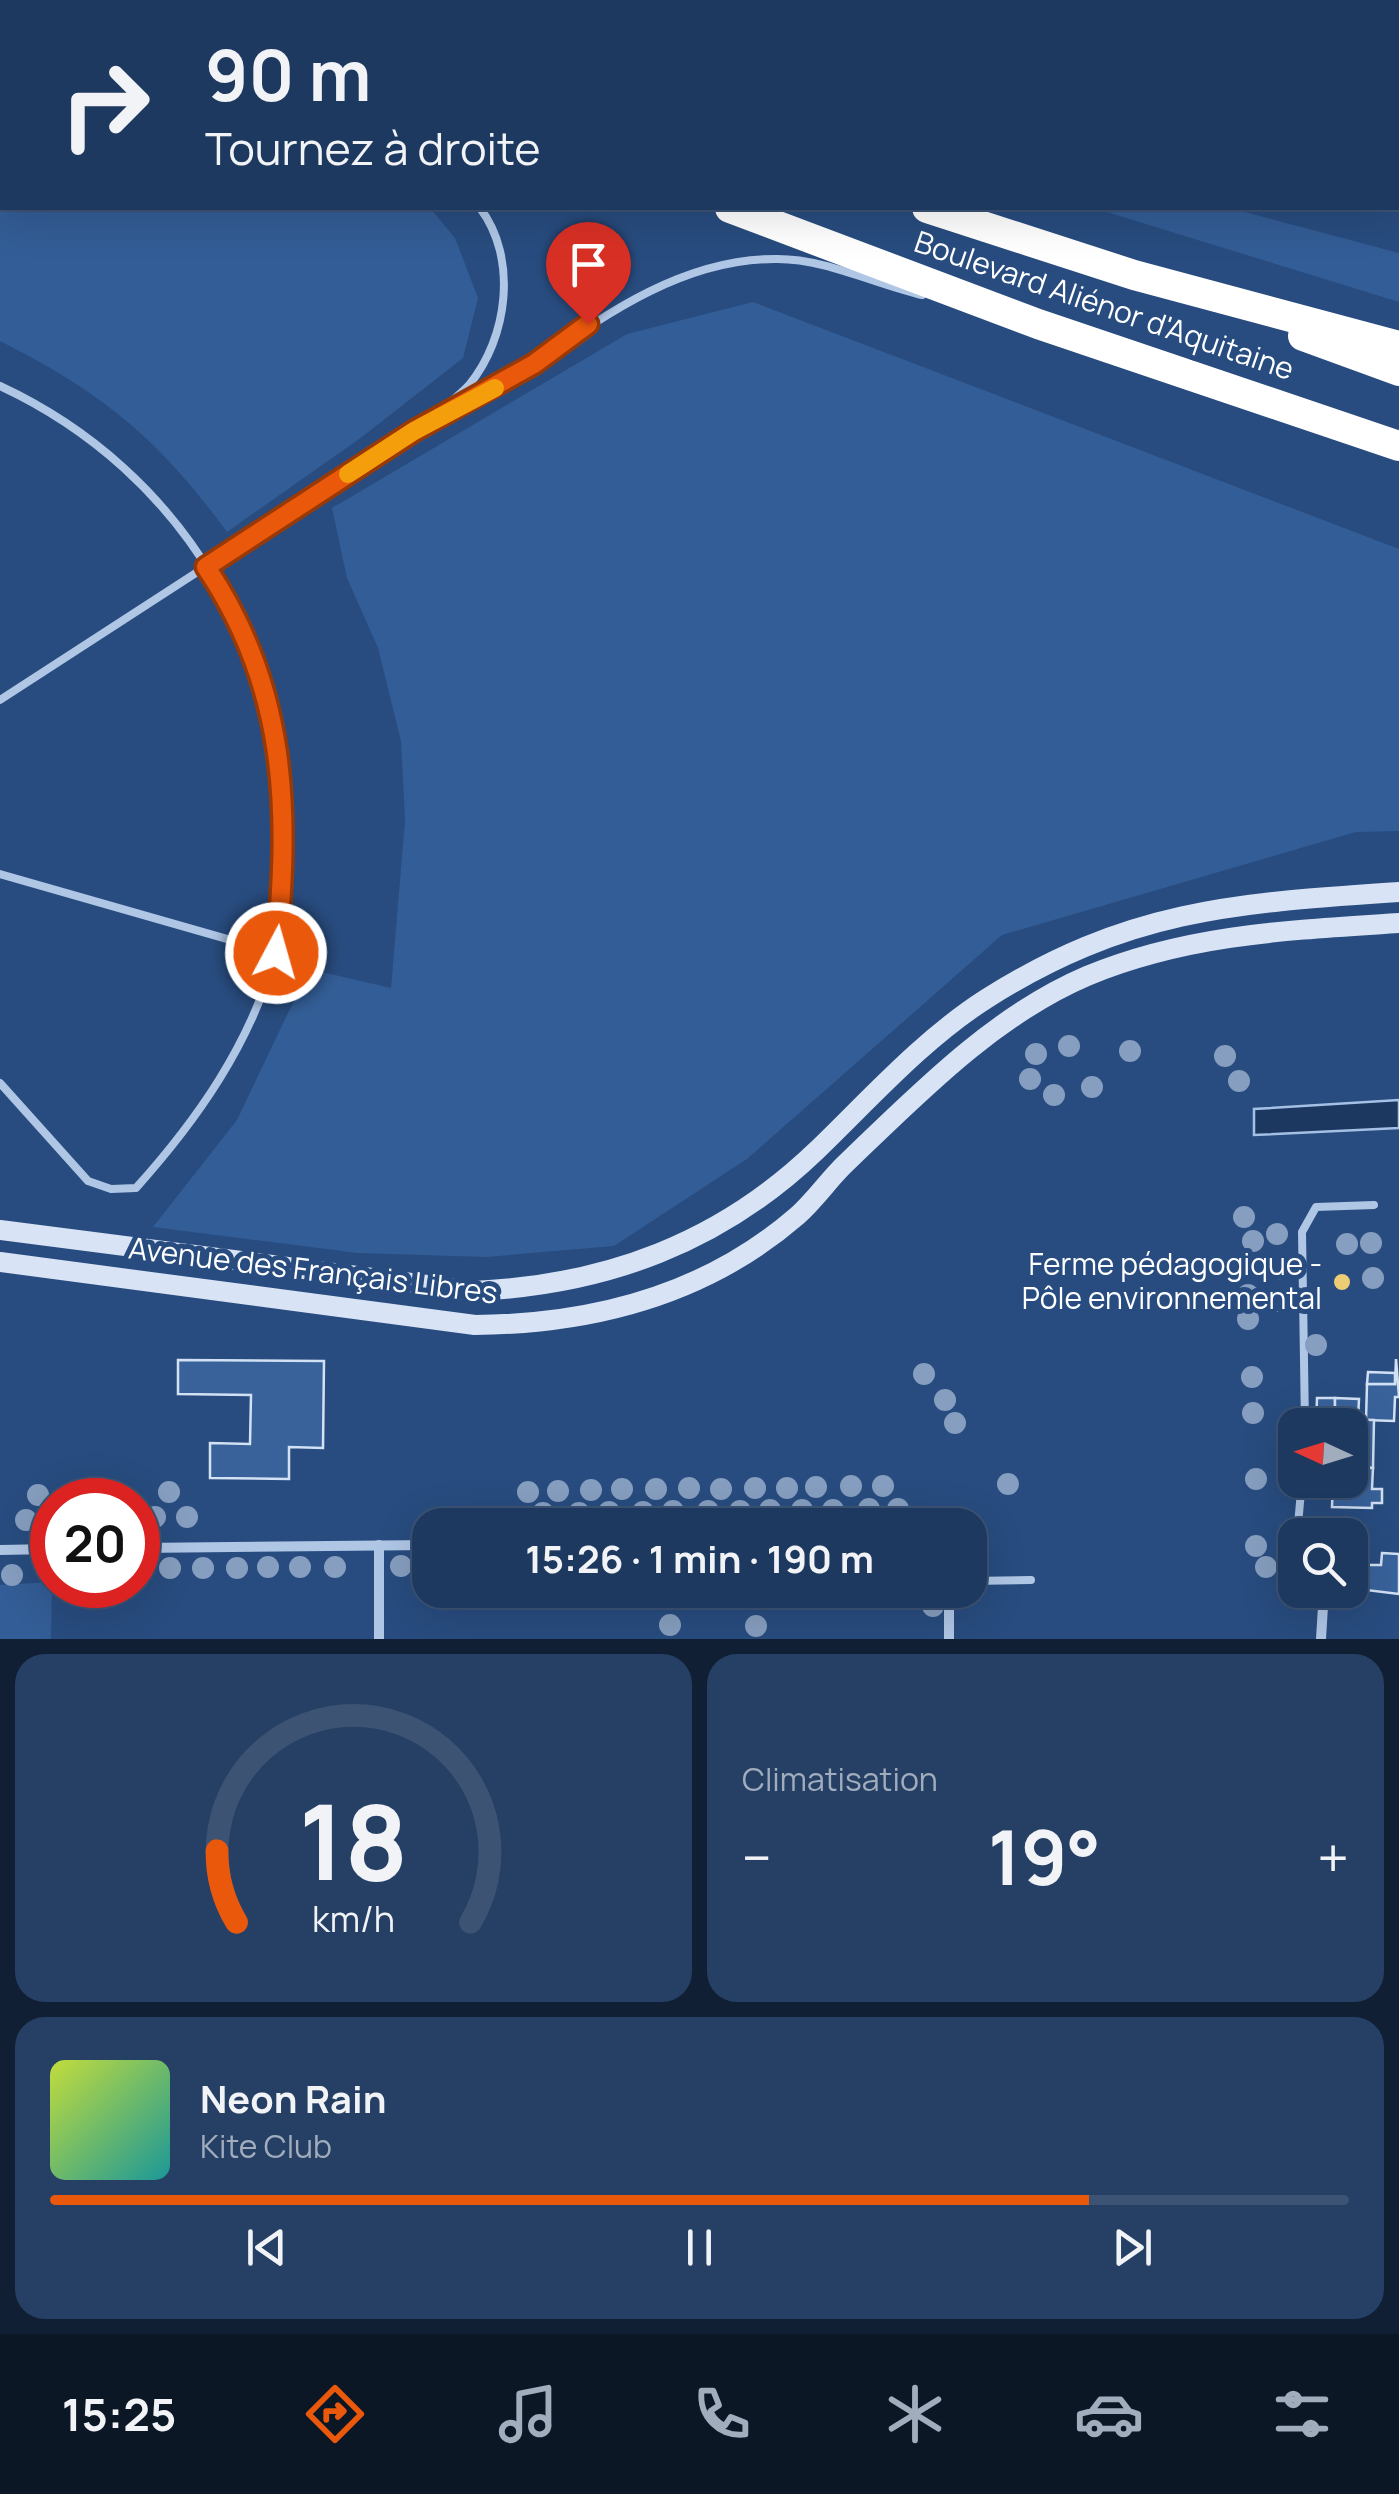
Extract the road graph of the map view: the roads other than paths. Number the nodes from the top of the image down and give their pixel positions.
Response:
1 (481, 210) edge
2 (735, 210) edge
3 (933, 210) edge
4 (1134, 275) junction
5 (1038, 324) junction
6 (1399, 346) edge
7 (1399, 371) edge
8 (0, 386) edge
9 (414, 431) junction
10 (1399, 446) edge
11 (206, 567) junction
12 (0, 700) edge
13 (0, 874) edge
14 (1399, 892) edge
15 (1399, 923) edge
16 (276, 953) junction
17 (0, 1083) edge
18 (1374, 1205) dead end
19 (0, 1230) edge
20 (0, 1262) edge
21 (1305, 1408) edge
22 (412, 1545) edge
23 (378, 1546) junction
24 (160, 1548) edge
25 (30, 1549) edge
26 (0, 1550) edge
27 (987, 1580) edge
28 (1030, 1580) dead end
29 (949, 1608) edge
30 (1323, 1608) edge
31 (379, 1639) edge
32 (950, 1639) edge
33 (1320, 1639) edge

1 - 9 lane
2 - 5 highway, Boulevard Aliénor d'Aquitaine
3 - 4 highway, Boulevard Aliénor d'Aquitaine
4 - 6 highway, Boulevard Aliénor d'Aquitaine
4 - 7 highway
5 - 9 lane
5 - 10 highway, Boulevard Aliénor d'Aquitaine
8 - 11 lane
9 - 11 lane
11 - 12 lane
11 - 16 lane
13 - 16 lane
14 - 19 street, Avenue des Français Libres
15 - 20 street, Avenue des Français Libres
16 - 17 lane
18 - 21 lane
22 - 23 street
23 - 24 street
23 - 31 street
25 - 26 street
27 - 28 lane
29 - 32 street
30 - 33 street

